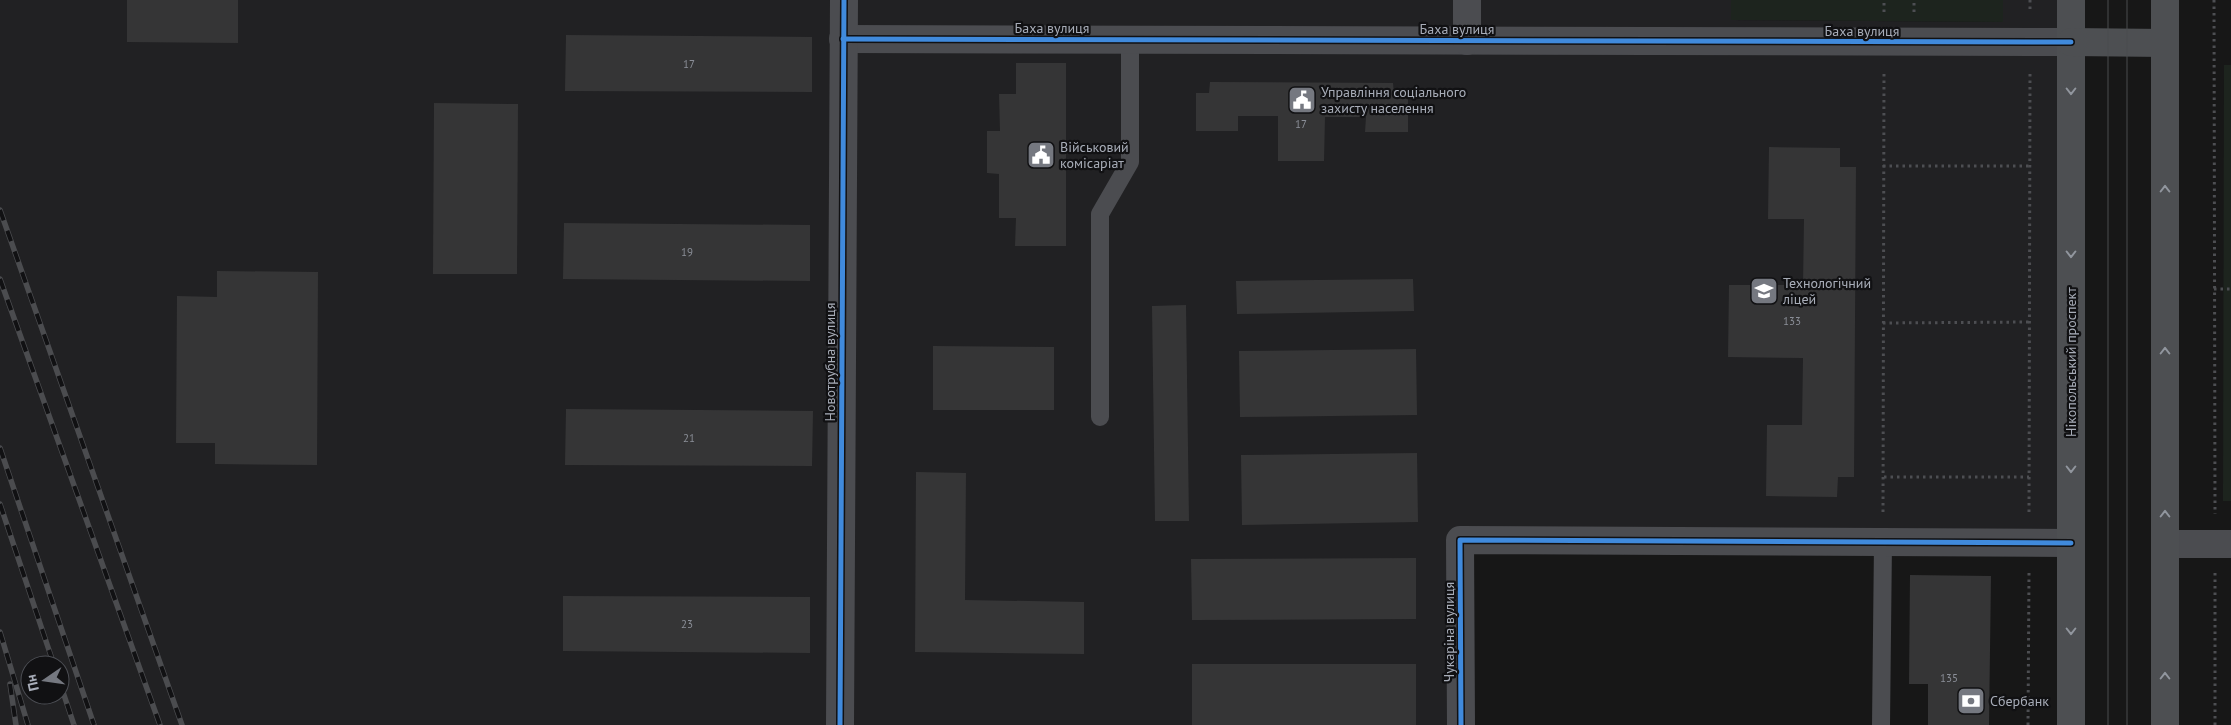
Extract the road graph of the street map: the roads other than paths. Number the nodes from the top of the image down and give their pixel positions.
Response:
1 (844, 0) edge
2 (1467, 0) edge
3 (2071, 0) edge
4 (2165, 0) edge
5 (844, 39) junction
6 (1130, 40) junction
7 (1466, 41) junction
8 (2070, 42) junction
9 (2165, 43) junction
10 (1100, 417) dead end
11 (1883, 542) junction
12 (2071, 543) junction
13 (2165, 544) junction
14 (2223, 544) edge
15 (840, 725) edge
16 (1461, 725) edge
17 (1881, 725) edge
18 (2071, 725) edge
19 (2165, 725) edge

1 - 5 street, Новотрубна вулиця
2 - 7 street
3 - 8 main road, Нікопольський проспект
4 - 9 main road
5 - 6 street, Баха вулиця
5 - 15 street, Новотрубна вулиця
6 - 7 street, Баха вулиця
6 - 10 lane
7 - 8 street, Баха вулиця
8 - 9 main road, Баха вулиця
8 -> 12 main road, Нікопольський проспект
13 -> 9 main road
11 - 12 street
11 - 16 street, Чукаріна вулиця
11 - 17 lane
12 -> 18 main road, Нікопольський проспект
13 - 14 street
19 -> 13 main road

